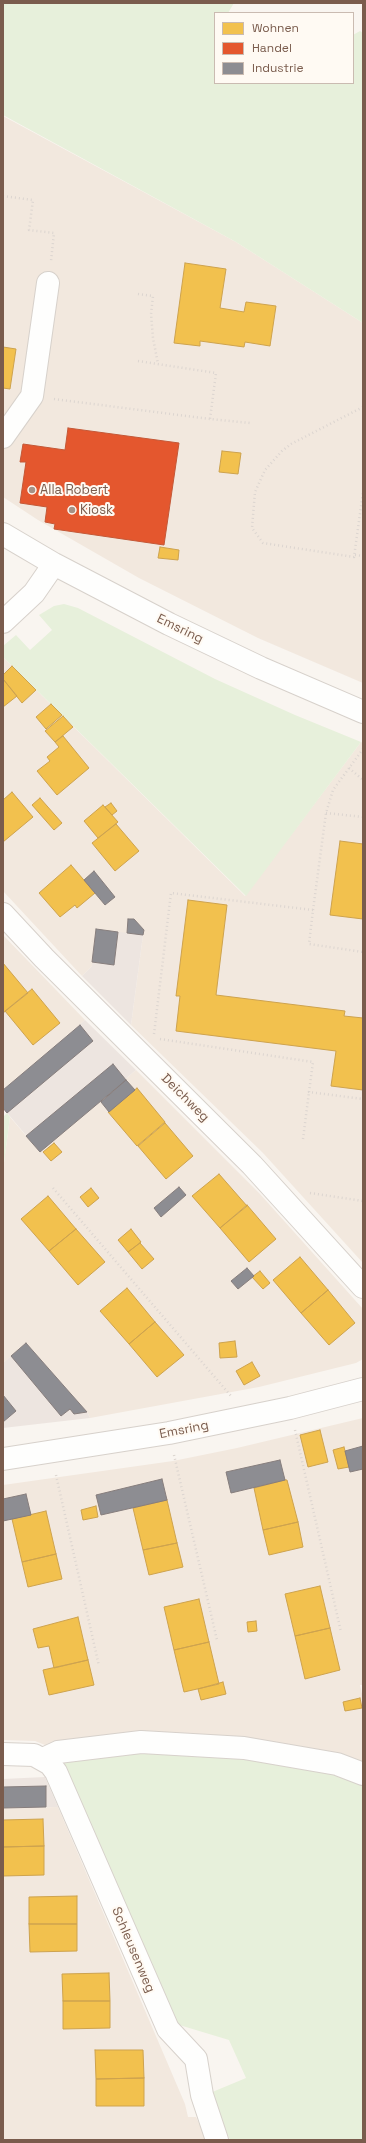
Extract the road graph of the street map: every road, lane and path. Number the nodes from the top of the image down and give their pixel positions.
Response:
1 (3, 196) edge
2 (48, 283) joint
3 (138, 294) dead end
4 (138, 362) dead end
5 (158, 364) junction
6 (32, 396) junction
7 (363, 406) edge
8 (210, 419) junction
9 (250, 423) dead end
10 (3, 437) edge
11 (363, 492) edge
12 (3, 534) edge
13 (355, 555) junction
14 (363, 556) edge
15 (54, 564) junction
16 (3, 622) edge
17 (363, 712) edge
18 (363, 749) edge
19 (349, 768) junction
20 (363, 780) edge
21 (326, 813) junction
22 (363, 818) edge
23 (313, 910) junction
24 (3, 914) edge
25 (363, 952) edge
26 (309, 1092) junction
27 (363, 1098) edge
28 (303, 1139) dead end
29 (53, 1188) dead end
30 (363, 1200) edge
31 (288, 1203) junction
32 (363, 1287) edge
33 (363, 1389) edge
34 (290, 1408) junction
35 (238, 1420) junction
36 (169, 1433) junction
37 (51, 1453) junction
38 (3, 1459) edge
39 (341, 1632) dead end
40 (217, 1640) dead end
41 (99, 1666) dead end
42 (3, 1754) edge
43 (43, 1759) junction
44 (363, 1774) edge
45 (217, 2140) edge

1 - 2 path
2 - 6 street
3 - 5 path
4 - 5 path
5 - 8 path
6 - 8 path
6 - 10 street
7 - 13 path
8 - 9 path
11 - 13 path
12 - 15 street, Emsring
13 - 14 path
15 - 16 street
15 - 17 street, Emsring
18 - 19 path
19 - 20 path
19 - 21 path
21 - 22 path
21 - 23 path
23 - 25 path
23 - 26 path
24 - 31 street, Deichweg
26 - 27 path
26 - 28 path
29 - 35 path
30 - 31 path
31 - 32 street, Deichweg
33 - 34 street, Emsring
34 - 35 street, Emsring
34 - 39 path
35 - 36 street, Emsring
36 - 37 street, Emsring
36 - 40 path
37 - 38 street, Emsring
37 - 41 path
42 - 43 street, Schleusenweg
43 - 44 street
43 - 45 street, Schleusenweg

